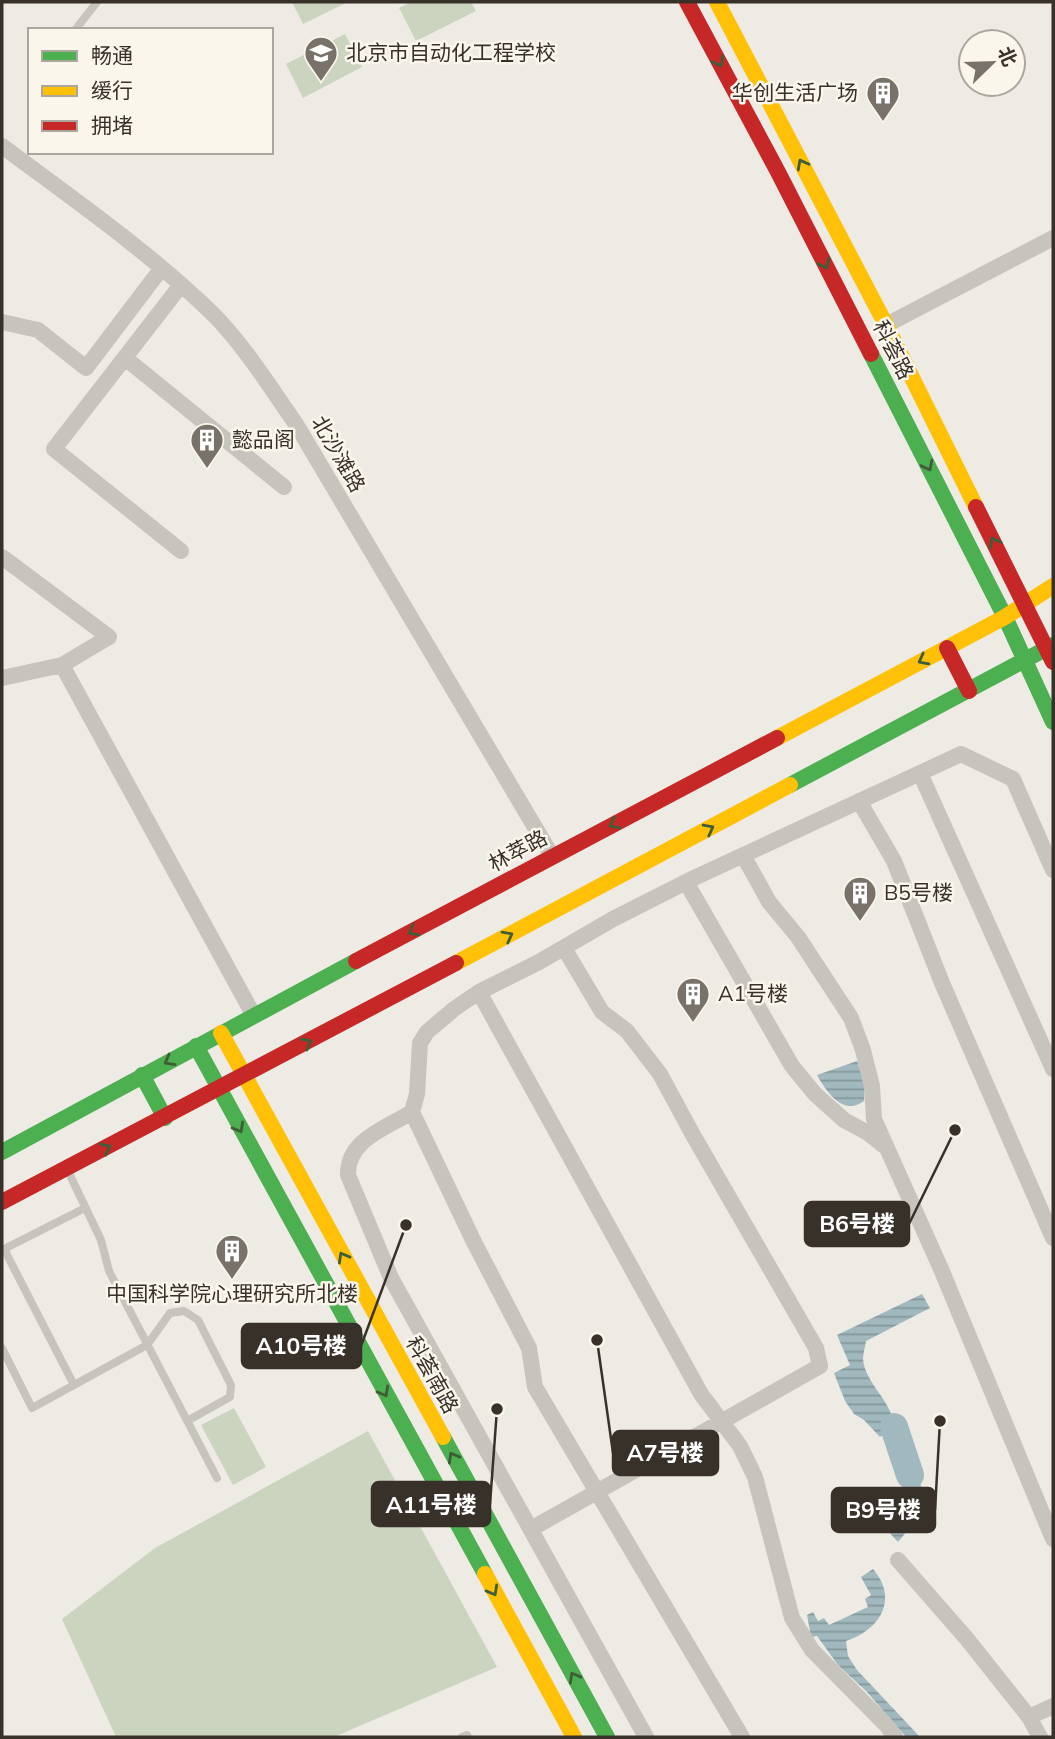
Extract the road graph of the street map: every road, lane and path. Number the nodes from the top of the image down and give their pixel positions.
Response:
1 (97, 2) edge
2 (687, 2) edge
3 (717, 2) edge
4 (77, 28) edge
5 (2, 146) edge
6 (1053, 238) edge
7 (161, 269) junction
8 (181, 285) junction
9 (2, 322) edge
10 (886, 325) junction
11 (125, 358) junction
12 (285, 487) dead end
13 (181, 551) dead end
14 (2, 557) edge
15 (1053, 586) edge
16 (1025, 603) junction
17 (1005, 617) junction
18 (947, 648) junction
19 (1051, 652) edge
20 (1026, 660) junction
21 (62, 665) junction
22 (2, 678) edge
23 (969, 691) junction
24 (1053, 722) edge
25 (920, 773) junction
26 (859, 801) junction
27 (743, 855) junction
28 (552, 856) junction
29 (1053, 870) edge
30 (686, 883) junction
31 (564, 948) junction
32 (479, 992) junction
33 (254, 1016) junction
34 (222, 1033) junction
35 (196, 1046) junction
36 (1053, 1069) edge
37 (142, 1075) junction
38 (244, 1076) junction
39 (219, 1090) junction
40 (412, 1112) junction
41 (165, 1118) junction
42 (885, 1146) junction
43 (2, 1152) edge
44 (66, 1169) junction
45 (2, 1202) edge
46 (85, 1208) junction
47 (1053, 1238) edge
48 (3, 1249) edge
49 (147, 1345) junction
50 (2, 1348) edge
51 (74, 1385) junction
52 (722, 1419) junction
53 (187, 1421) junction
54 (217, 1478) dead end
55 (531, 1529) junction
56 (1053, 1539) edge
57 (898, 1560) dead end
58 (1053, 1706) edge
59 (1029, 1717) junction
60 (462, 1737) edge
61 (468, 1737) edge
62 (574, 1737) edge
63 (607, 1737) edge
64 (646, 1737) edge
65 (742, 1737) edge
66 (895, 1737) edge
67 (1040, 1737) edge

1 - 4 lane
2 -> 17 main road, 科荟路
10 -> 3 main road, 科荟路
5 - 7 street, 北沙滩路
6 - 10 street
7 - 8 street, 北沙滩路
7 - 9 street
8 - 11 street
8 - 28 street, 北沙滩路
16 -> 10 main road, 科荟路
11 - 12 street
11 - 13 street
14 - 21 street
15 - 16 main road, 林萃路
16 - 17 main road, 林萃路
16 - 19 main road, 科荟路
17 - 18 main road, 林萃路
17 - 20 main road, 科荟路
18 - 23 main road
18 -> 28 main road, 林萃路
19 - 20 main road
20 - 23 main road
20 - 24 main road, 科荟路
21 - 22 street
21 - 33 street
38 -> 23 main road
25 - 26 street
25 - 29 street
25 - 36 street
26 - 27 street
26 - 47 street
27 - 30 street
27 - 42 street
28 -> 33 main road, 林萃路
30 - 31 street
30 - 42 street
31 - 32 street
31 - 52 street
32 - 40 street
32 - 52 street
33 - 34 main road, 林萃路
34 - 35 main road, 林萃路
34 - 38 main road, 科荟南路
35 -> 37 main road, 林萃路
35 - 39 main road
37 - 41 main road
37 - 43 main road, 林萃路
38 - 39 main road
63 -> 38 main road, 科荟南路
39 - 41 main road
39 -> 62 main road
40 - 55 street
40 - 65 street
44 -> 41 main road
42 - 56 street
44 - 45 main road
44 - 46 lane
46 - 48 lane
46 - 49 lane
48 - 51 lane
49 - 51 lane
49 - 53 lane
49 - 53 lane
50 - 51 lane
52 - 55 street
52 - 66 street
53 - 54 lane
55 - 64 street
57 - 59 street
58 - 59 street
59 - 67 street
60 - 61 lane

